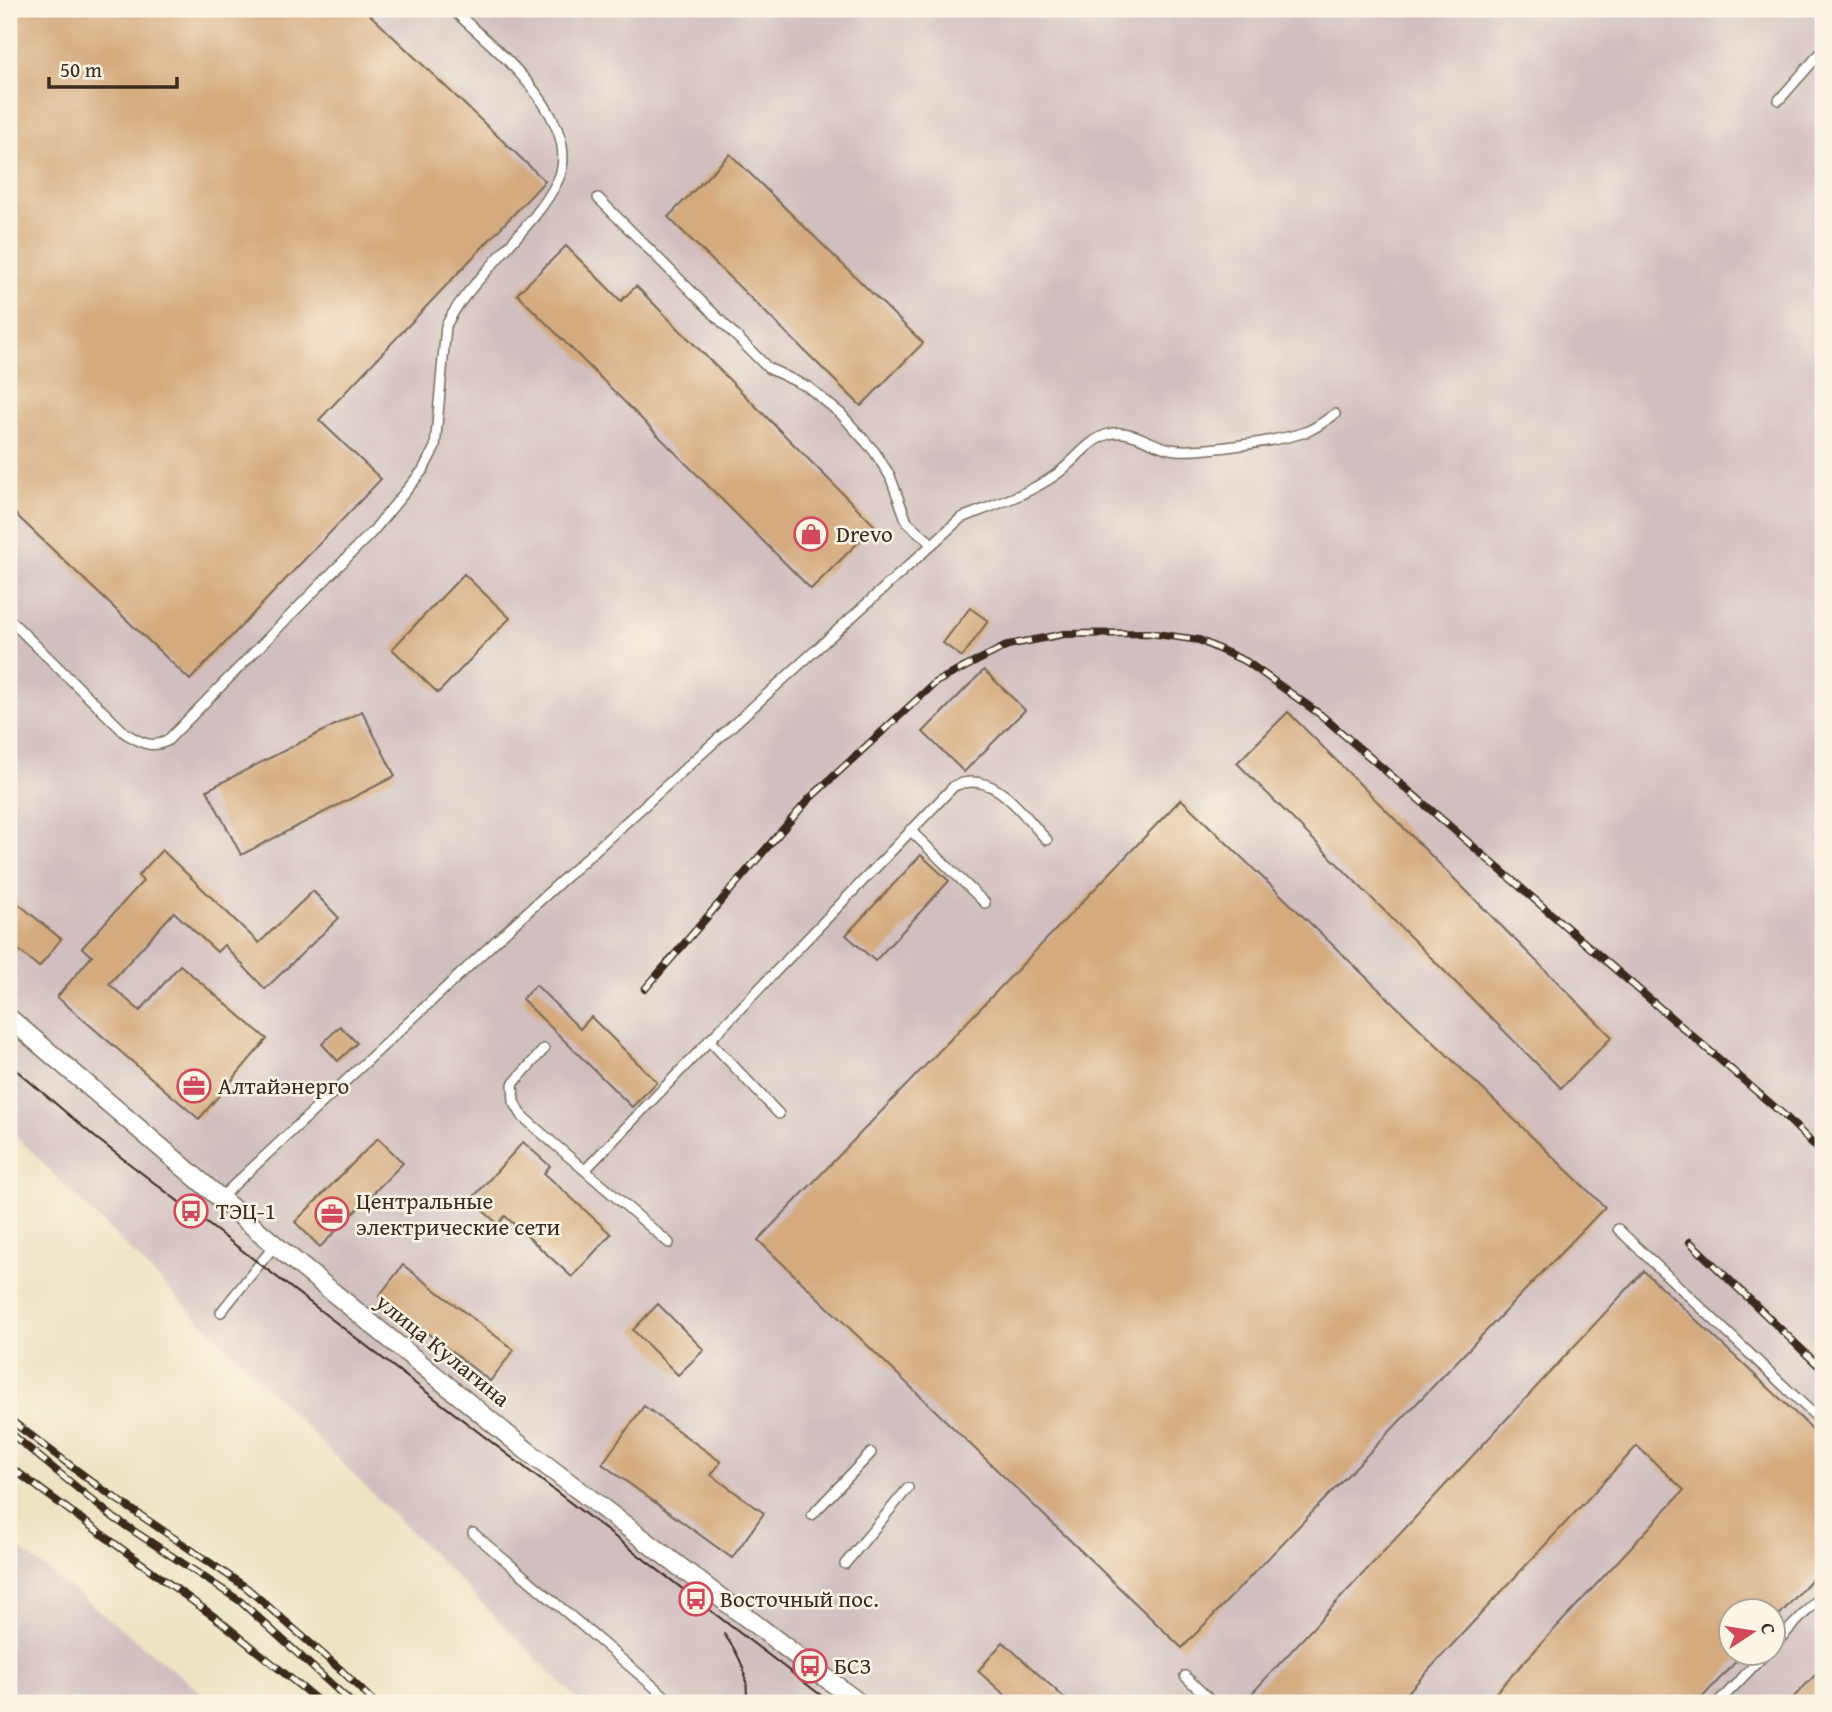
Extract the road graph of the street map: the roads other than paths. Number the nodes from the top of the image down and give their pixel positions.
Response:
1 (452, 9) edge
2 (1823, 50) edge
3 (1779, 100) dead end
4 (598, 198) dead end
5 (1335, 414) dead end
6 (932, 544) junction
7 (9, 618) edge
8 (909, 830) junction
9 (1047, 839) dead end
10 (985, 903) dead end
11 (9, 1018) edge
12 (709, 1040) junction
13 (544, 1049) dead end
14 (779, 1114) dead end
15 (585, 1170) junction
16 (220, 1198) junction
17 (1618, 1229) dead end
18 (669, 1243) dead end
19 (275, 1245) junction
20 (221, 1312) dead end
21 (1823, 1423) edge
22 (871, 1452) dead end
23 (908, 1488) dead end
24 (812, 1515) dead end
25 (473, 1533) dead end
26 (845, 1564) dead end
27 (1823, 1594) edge
28 (1786, 1633) edge
29 (1754, 1666) edge
30 (1185, 1676) dead end
31 (673, 1703) edge
32 (859, 1703) edge
33 (1213, 1703) edge
34 (1718, 1703) edge

1 - 7 lane
2 - 3 lane
4 - 6 lane
5 - 6 lane
6 - 16 lane
8 - 9 lane
8 - 10 lane
8 - 12 lane
11 - 16 street, улица Кулагина
12 - 14 lane
12 - 15 lane
13 - 15 lane
15 - 18 lane
16 - 19 street, улица Кулагина
17 - 21 lane
19 - 20 lane
19 - 32 street, улица Кулагина
22 - 24 lane
23 - 26 lane
25 - 31 lane
27 - 28 lane
29 - 34 lane
30 - 33 lane

